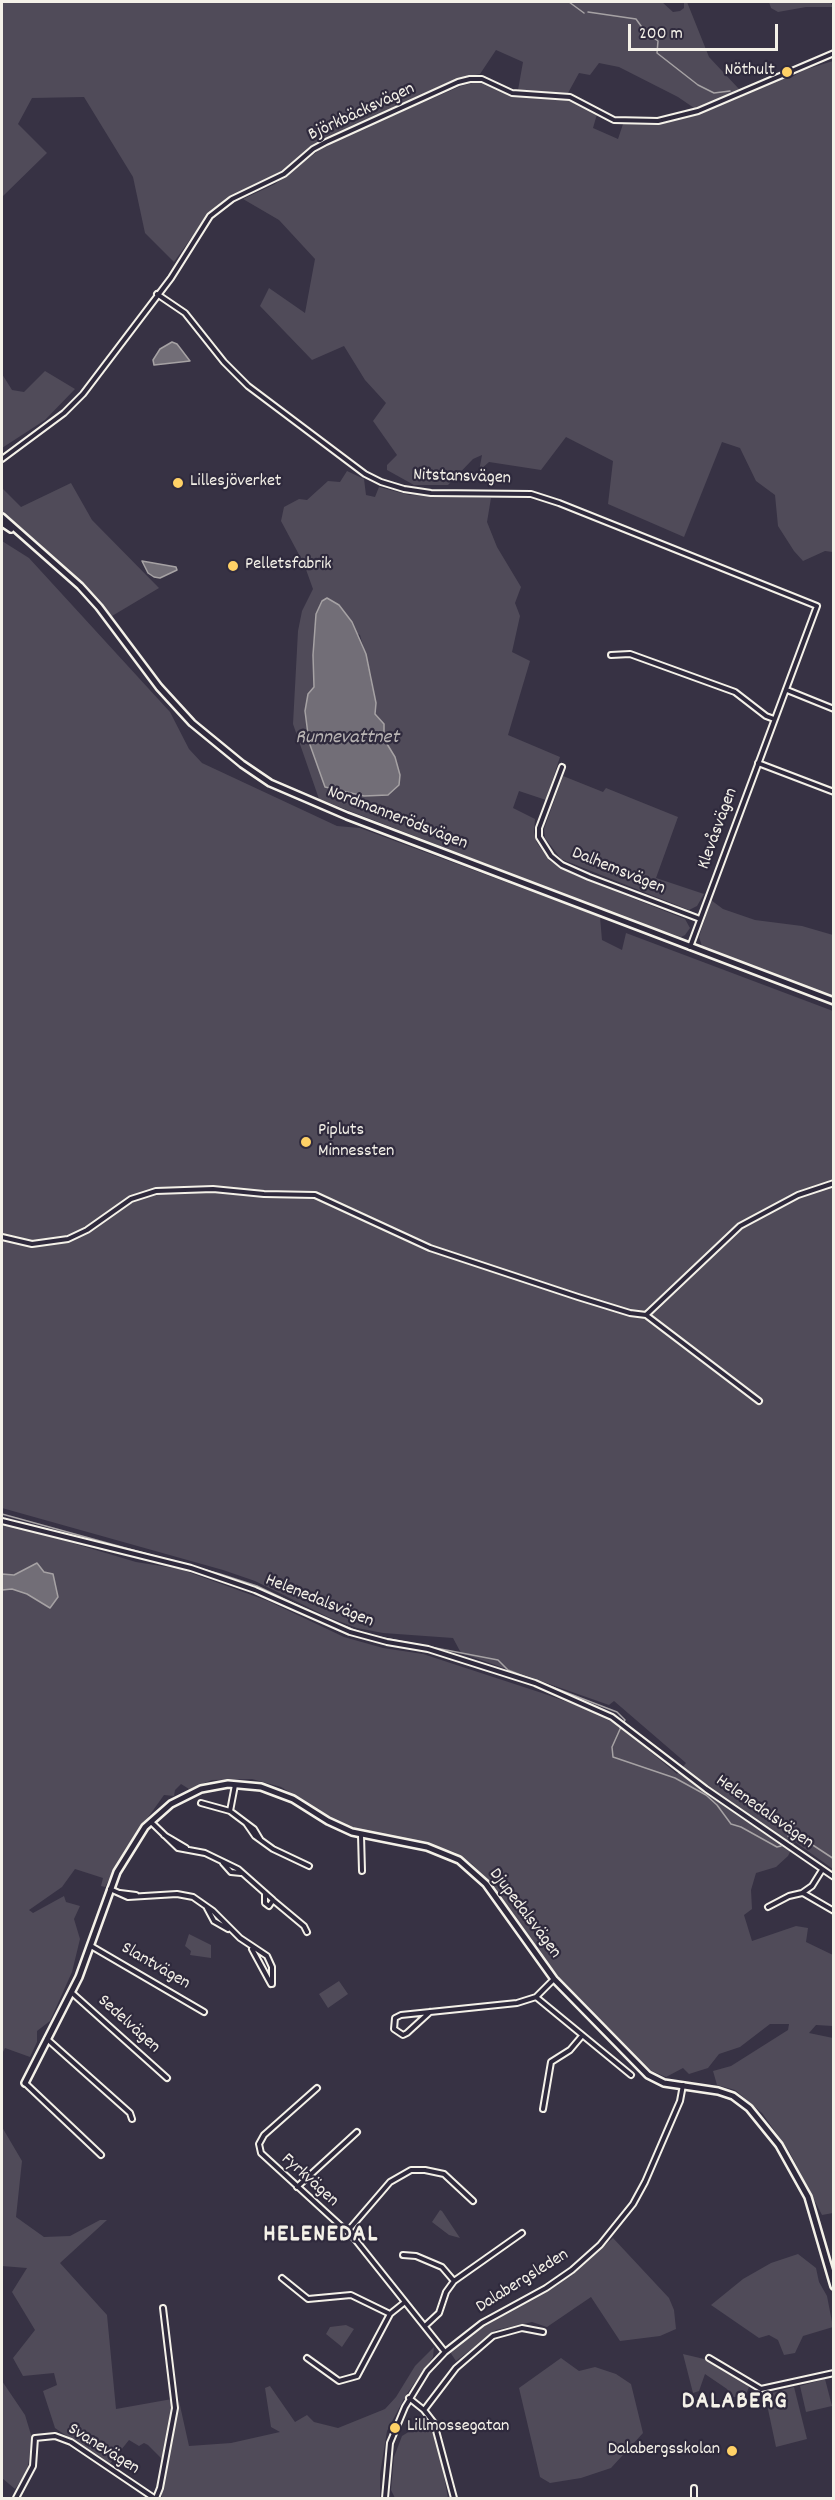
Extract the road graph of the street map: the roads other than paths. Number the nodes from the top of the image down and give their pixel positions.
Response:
1 (834, 53) edge
2 (157, 294) junction
3 (2, 459) edge
4 (2, 517) edge
5 (2, 523) edge
6 (30, 542) junction
7 (817, 606) joint
8 (612, 655) dead end
9 (787, 690) junction
10 (834, 709) edge
11 (774, 719) junction
12 (758, 763) junction
13 (562, 767) dead end
14 (834, 792) edge
15 (700, 919) junction
16 (690, 948) junction
17 (834, 1001) edge
18 (834, 1183) edge
19 (2, 1237) edge
20 (646, 1315) junction
21 (759, 1401) dead end
22 (2, 1521) edge
23 (235, 1784) junction
24 (201, 1803) dead end
25 (230, 1811) junction
26 (150, 1822) junction
27 (361, 1835) junction
28 (309, 1866) dead end
29 (362, 1870) dead end
30 (822, 1870) junction
31 (834, 1877) edge
32 (110, 1889) junction
33 (265, 1893) junction
34 (802, 1893) junction
35 (273, 1900) junction
36 (768, 1907) dead end
37 (834, 1911) edge
38 (308, 1932) dead end
39 (91, 1946) junction
40 (251, 1947) junction
41 (268, 1958) junction
42 (261, 1963) junction
43 (554, 1979) junction
44 (71, 1992) junction
45 (536, 1997) junction
46 (204, 2012) dead end
47 (430, 2012) junction
48 (581, 2037) junction
49 (47, 2038) junction
50 (631, 2075) dead end
51 (167, 2078) dead end
52 (25, 2083) joint
53 (683, 2085) junction
54 (317, 2088) dead end
55 (543, 2109) dead end
56 (132, 2119) dead end
57 (357, 2132) dead end
58 (101, 2155) dead end
59 (297, 2187) junction
60 (473, 2201) dead end
61 (347, 2232) junction
62 (522, 2233) dead end
63 (403, 2255) dead end
64 (282, 2278) dead end
65 (454, 2281) junction
66 (834, 2286) edge
67 (405, 2302) junction
68 (163, 2308) dead end
69 (390, 2314) junction
70 (425, 2326) junction
71 (543, 2332) dead end
72 (446, 2352) junction
73 (308, 2358) dead end
74 (709, 2358) dead end
75 (834, 2373) edge
76 (409, 2398) junction
77 (424, 2410) junction
78 (694, 2488) dead end
79 (16, 2499) edge
80 (155, 2499) edge
81 (385, 2499) edge
82 (454, 2499) edge
83 (694, 2499) edge

1 - 2 street, Björkbäcksvägen
2 - 3 street, Björkbäcksvägen
2 - 7 street, Nitstansvägen
4 - 6 street, Nordmannerödsvägen
5 - 6 street, Nordmannerödsvägen
6 - 16 street, Nordmannerödsvägen
7 - 9 street, Klevåsvägen
8 - 11 street
9 - 10 street
9 - 11 street, Klevåsvägen
11 - 12 street, Klevåsvägen
12 - 14 street
12 - 15 street, Klevåsvägen
13 - 15 street, Dalhemsvägen
15 - 16 street, Klevåsvägen
16 - 17 street, Nordmannerödsvägen
18 - 20 street
19 - 20 street
20 - 21 street
22 - 30 street, Helenedalsvägen
23 - 25 street
23 - 26 street, Djupedalsvägen
23 - 27 street, Djupedalsvägen
24 - 25 street
25 - 28 street
26 - 32 street, Djupedalsvägen
26 - 33 street
27 - 29 street
27 - 43 street, Djupedalsvägen
30 - 31 street, Helenedalsvägen
30 - 34 street
32 - 39 street, Djupedalsvägen
32 - 40 street
33 - 35 street
33 - 35 street
34 - 36 street
34 - 37 street
35 - 38 street
39 - 44 street, Djupedalsvägen
39 - 46 street, Slantvägen
40 - 41 street
40 - 42 street
41 - 42 street
41 - 42 street
43 - 45 street
43 - 53 street, Djupedalsvägen
44 - 49 street, Djupedalsvägen
44 - 51 street, Sedelvägen
45 - 47 street
45 - 48 street
47 - 47 street
48 - 50 street
48 - 55 street
49 - 52 street, Djupedalsvägen
49 - 56 street
52 - 58 street
53 - 66 street, Djupedalsvägen
53 - 72 street, Dalabergsleden
54 - 59 street, Fyrkvägen
57 - 59 street
59 - 61 street, Fyrkvägen
60 - 61 street
61 - 67 street, Fyrkvägen
62 - 65 street
63 - 65 street
64 - 69 street
65 - 70 street
67 - 69 street
67 - 70 street, Fyrkvägen
68 - 80 street
69 - 73 street
70 - 72 street, Fyrkvägen
71 - 77 street
72 - 76 street, Dalabergsleden
74 - 75 street
76 - 77 street
76 - 81 street, Dalabergsleden
77 - 82 street
78 - 83 street
79 - 80 street, Svanevägen

